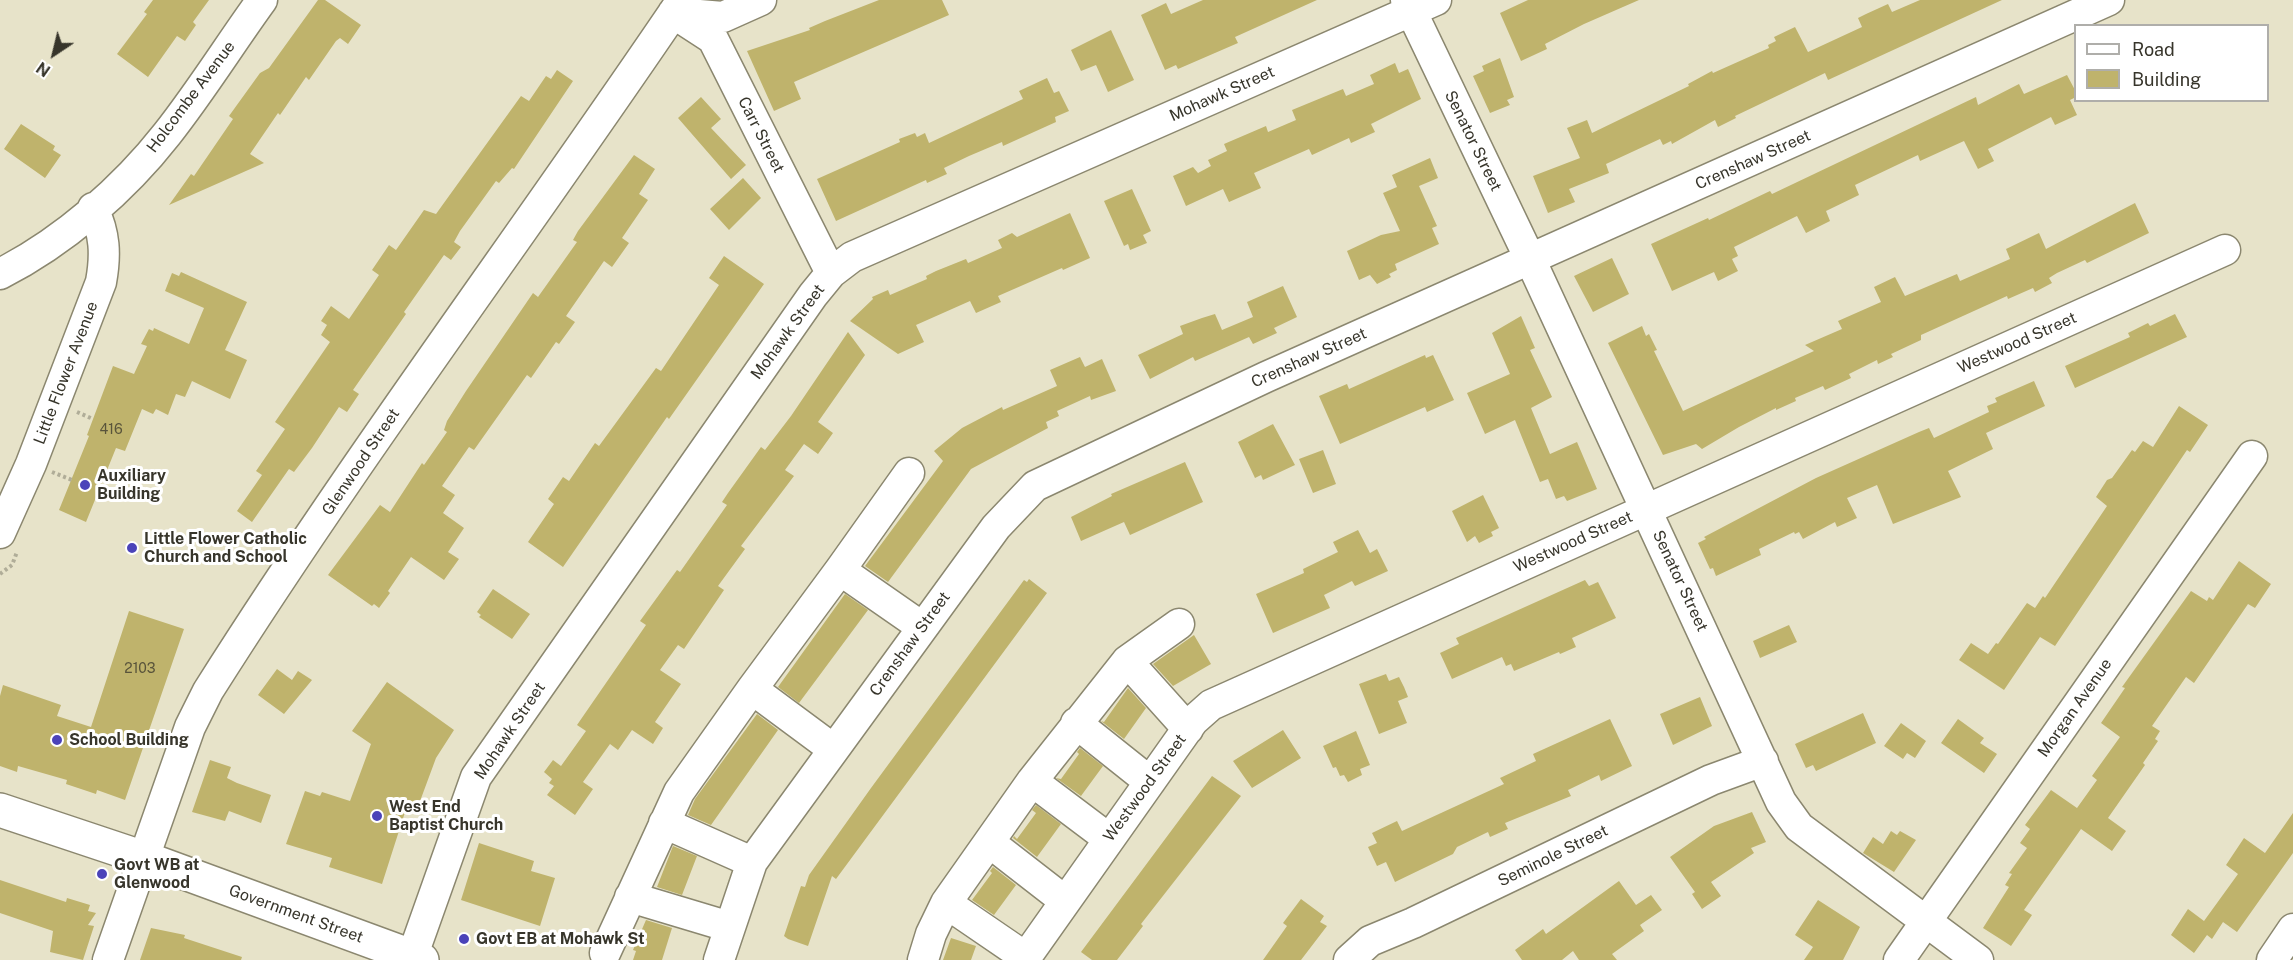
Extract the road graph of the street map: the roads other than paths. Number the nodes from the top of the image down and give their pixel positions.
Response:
1 (262, 0) edge
2 (761, 0) edge
3 (2109, 0) edge
4 (1418, 4) edge
5 (677, 6) edge
6 (93, 208) junction
7 (2225, 250) dead end
8 (1530, 259) junction
9 (831, 273) junction
10 (0, 274) edge
11 (2252, 456) dead end
12 (909, 473) dead end
13 (1647, 509) junction
14 (0, 533) edge
15 (840, 570) junction
16 (1179, 624) dead end
17 (922, 627) junction
18 (1127, 661) junction
19 (752, 689) junction
20 (1076, 723) junction
21 (1188, 729) junction
22 (833, 749) junction
23 (1763, 761) junction
24 (1032, 781) junction
25 (1150, 782) junction
26 (0, 810) edge
27 (664, 823) junction
28 (1109, 839) junction
29 (989, 842) junction
30 (144, 858) junction
31 (752, 862) junction
32 (630, 897) junction
33 (1065, 901) junction
34 (946, 903) junction
35 (1925, 921) junction
36 (730, 927) junction
37 (2293, 930) edge
38 (605, 953) dead end
39 (1024, 958) edge
40 (415, 959) edge
41 (108, 960) edge
42 (719, 960) edge
43 (922, 960) edge
44 (1349, 960) edge
45 (1899, 960) edge
46 (1978, 960) edge
47 (2272, 960) edge

1 - 6 street, Holcombe Avenue
2 - 5 street
3 - 8 street, Crenshaw Street
4 - 8 street, Senator Street
4 - 9 street, Mohawk Street
5 - 9 street, Carr Street
5 - 30 street, Glenwood Street
6 - 10 street, Holcombe Avenue
6 - 14 street, Little Flower Avenue
7 - 13 street, Westwood Street
8 - 13 street, Senator Street
8 - 17 street, Crenshaw Street
9 - 40 street, Mohawk Street
11 - 35 street, Morgan Avenue
12 - 15 street
13 - 21 street, Westwood Street
13 - 23 street, Senator Street
15 - 17 street
15 - 19 street
16 - 18 street
17 - 22 street, Crenshaw Street
18 - 20 street
18 - 21 street
19 - 22 street
19 - 27 street
20 - 24 street
20 - 25 street
21 - 25 street, Westwood Street
22 - 31 street, Crenshaw Street
23 - 35 street, Senator Street
23 - 44 street, Seminole Street
24 - 28 street
24 - 29 street
25 - 28 street, Westwood Street
26 - 30 main road, Government Street
27 - 31 street
27 - 32 street
28 - 33 street, Westwood Street
29 - 33 street
29 - 34 street
30 - 40 main road, Government Street
30 - 41 street, Glenwood Street
31 - 36 street, Crenshaw Street
32 - 36 street
32 - 38 street
33 - 39 street, Westwood Street
34 - 39 street
34 - 43 street
35 - 45 street, Morgan Avenue
35 - 46 street, Senator Street
36 - 42 street, Crenshaw Street
37 - 47 street

